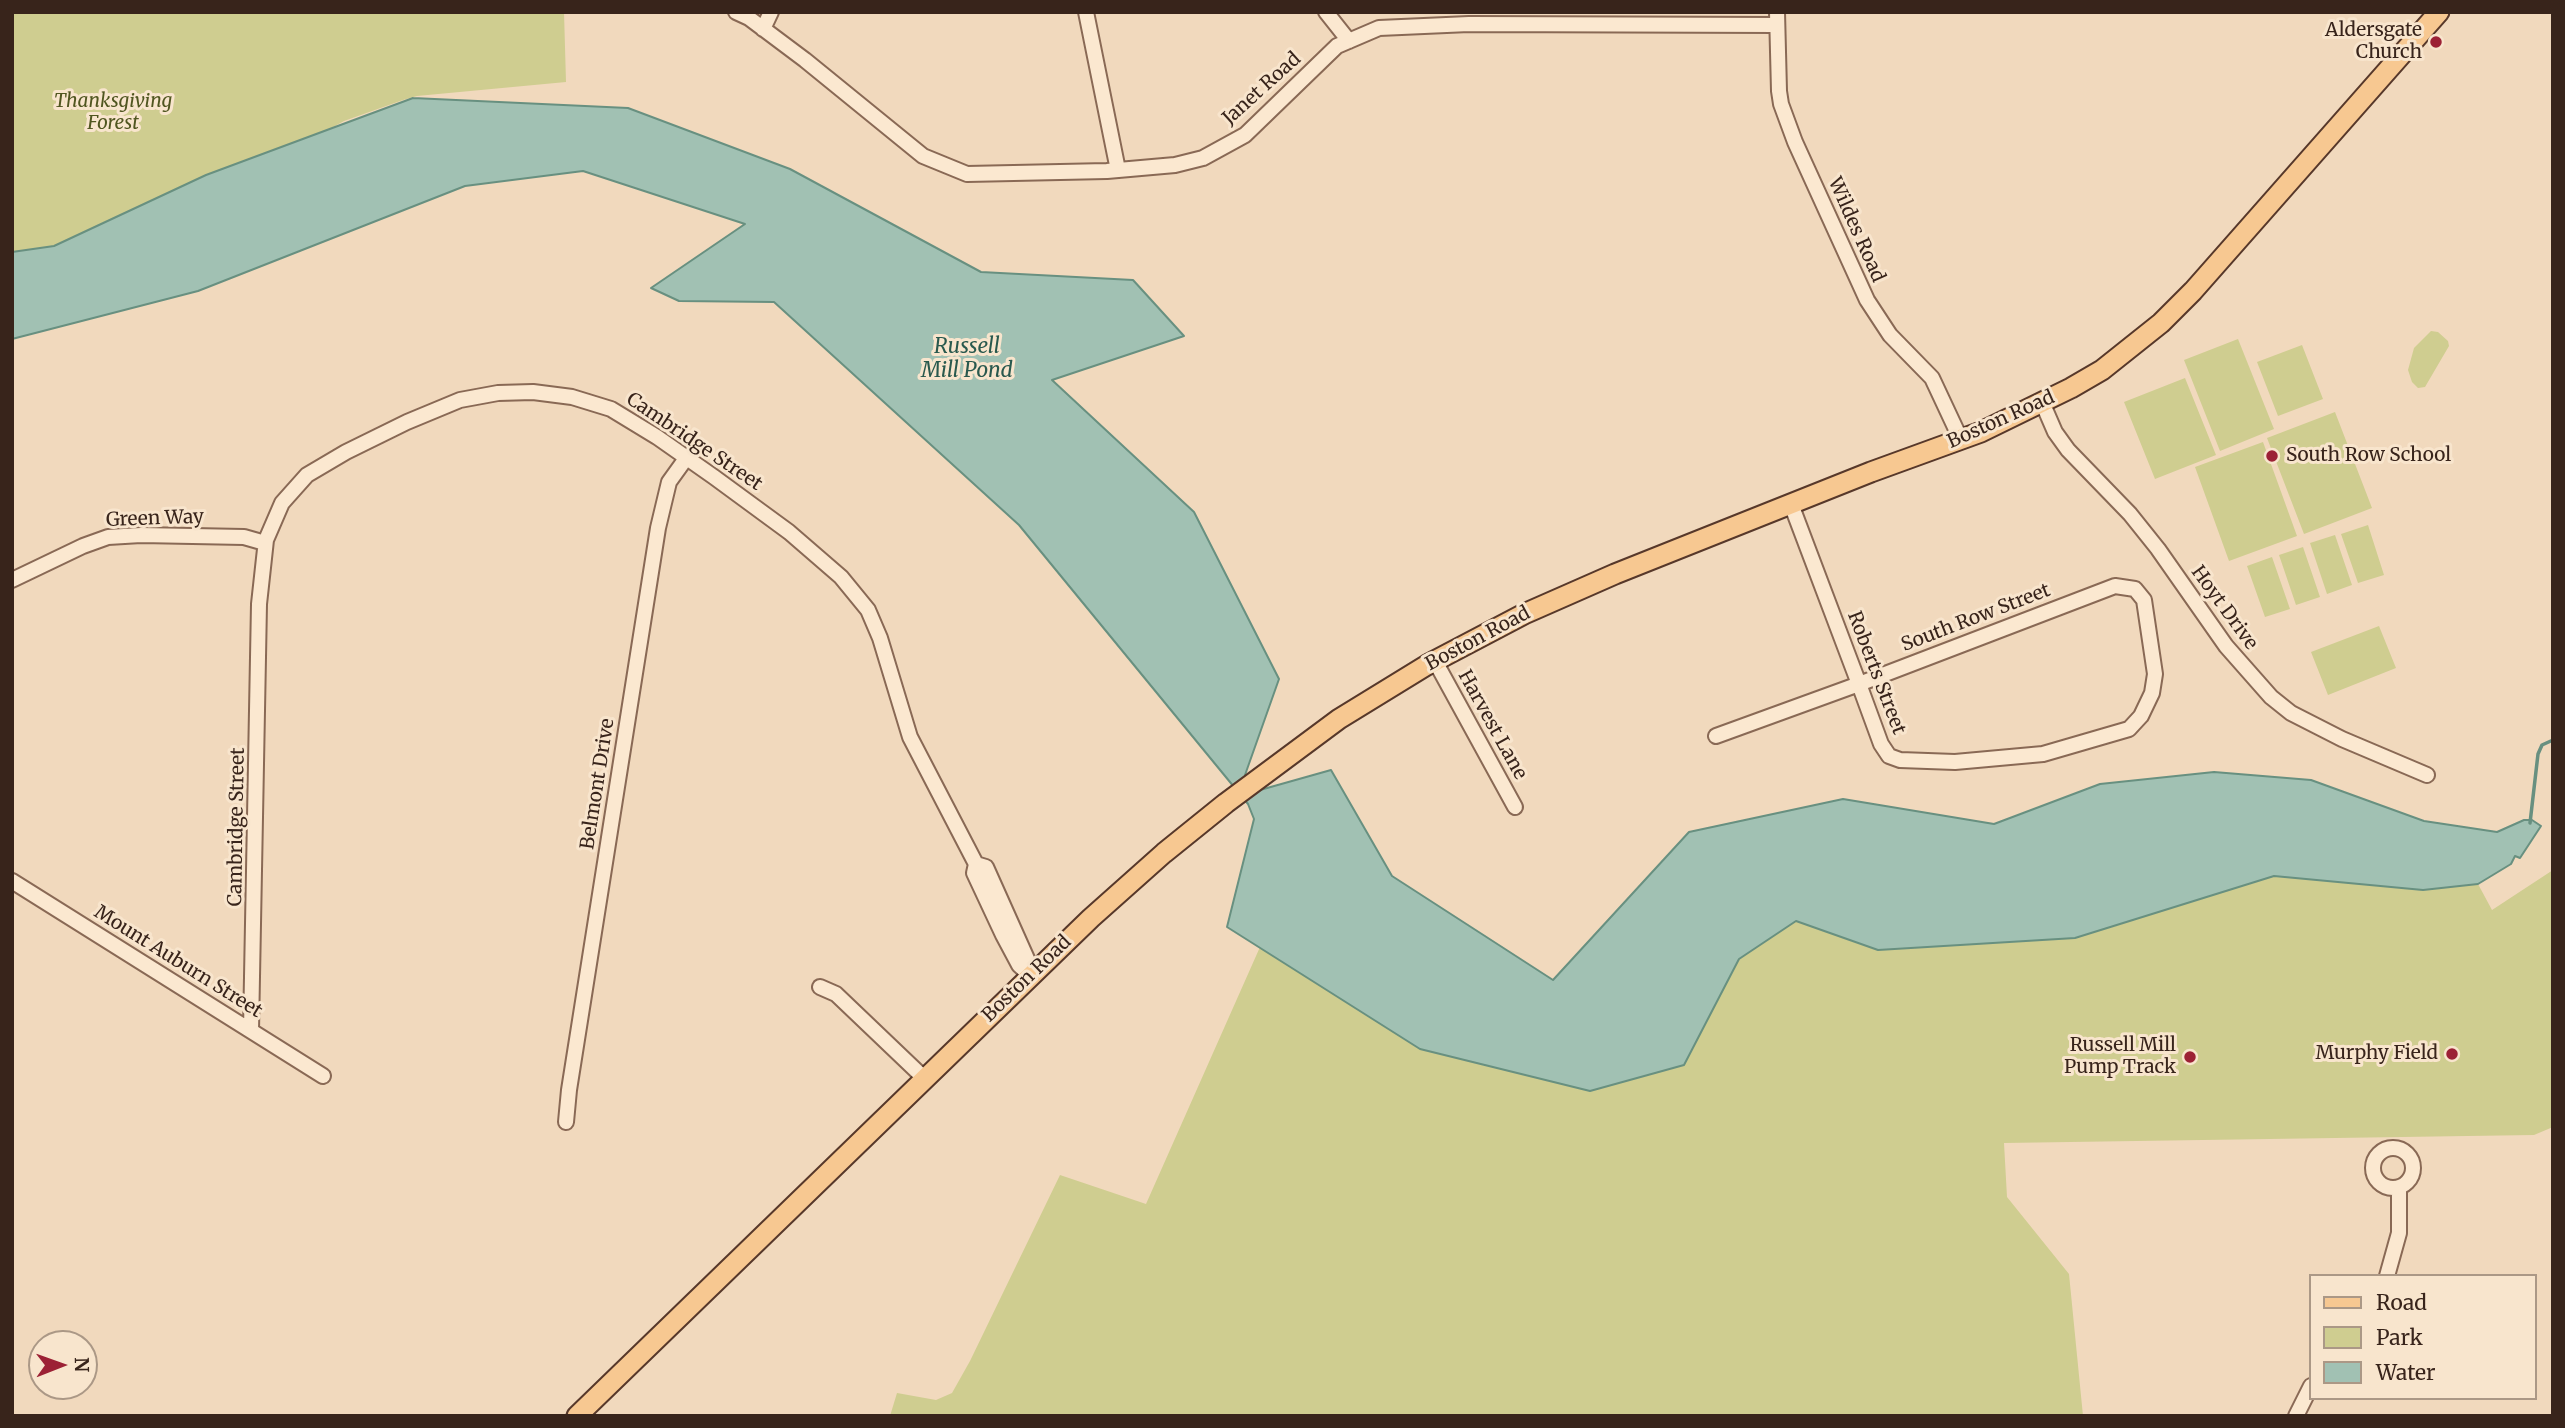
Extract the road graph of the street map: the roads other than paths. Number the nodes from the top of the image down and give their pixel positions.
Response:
1 (736, 12) edge
2 (771, 12) edge
3 (1086, 12) edge
4 (1326, 12) edge
5 (2439, 12) edge
6 (1586, 18) edge
7 (1777, 19) edge
8 (763, 29) junction
9 (1349, 41) junction
10 (1118, 170) junction
11 (2042, 402) junction
12 (1961, 440) junction
13 (687, 457) junction
14 (1791, 504) junction
15 (265, 543) junction
16 (12, 580) edge
17 (2132, 588) joint
18 (1436, 661) junction
19 (1859, 684) junction
20 (1716, 736) dead end
21 (2427, 775) dead end
22 (1515, 807) dead end
23 (12, 881) edge
24 (1031, 976) junction
25 (820, 987) dead end
26 (251, 1030) junction
27 (323, 1076) dead end
28 (924, 1079) junction
29 (566, 1122) dead end
30 (2399, 1187) dead end
31 (2388, 1274) edge
32 (2310, 1388) edge
33 (577, 1416) edge
34 (2295, 1416) edge

1 - 8 street, Janet Road
2 - 8 street
3 - 10 street
4 - 9 street
5 - 11 main road, Boston Road
6 - 7 street, Janet Road
6 - 9 street, Janet Road
7 - 12 street, Wildes Road
8 - 10 street, Janet Road
9 - 10 street, Janet Road
11 - 12 main road, Boston Road
11 - 21 street, Hoyt Drive
12 - 14 main road, Boston Road
13 - 15 street, Cambridge Street
13 - 24 street, Cambridge Street
13 - 29 street, Belmont Drive
14 - 18 main road, Boston Road
14 - 19 street, Roberts Street
15 - 16 street, Green Way
15 - 26 street, Cambridge Street
17 - 19 street, South Row Street
17 - 19 street, Roberts Street
18 - 22 street, Harvest Lane
18 - 24 main road, Boston Road
19 - 20 street, South Row Street
23 - 26 street, Mount Auburn Street
24 - 28 main road, Boston Road
25 - 28 street
26 - 27 street, Mount Auburn Street
28 - 33 main road, Boston Road
30 - 31 street
32 - 34 street

